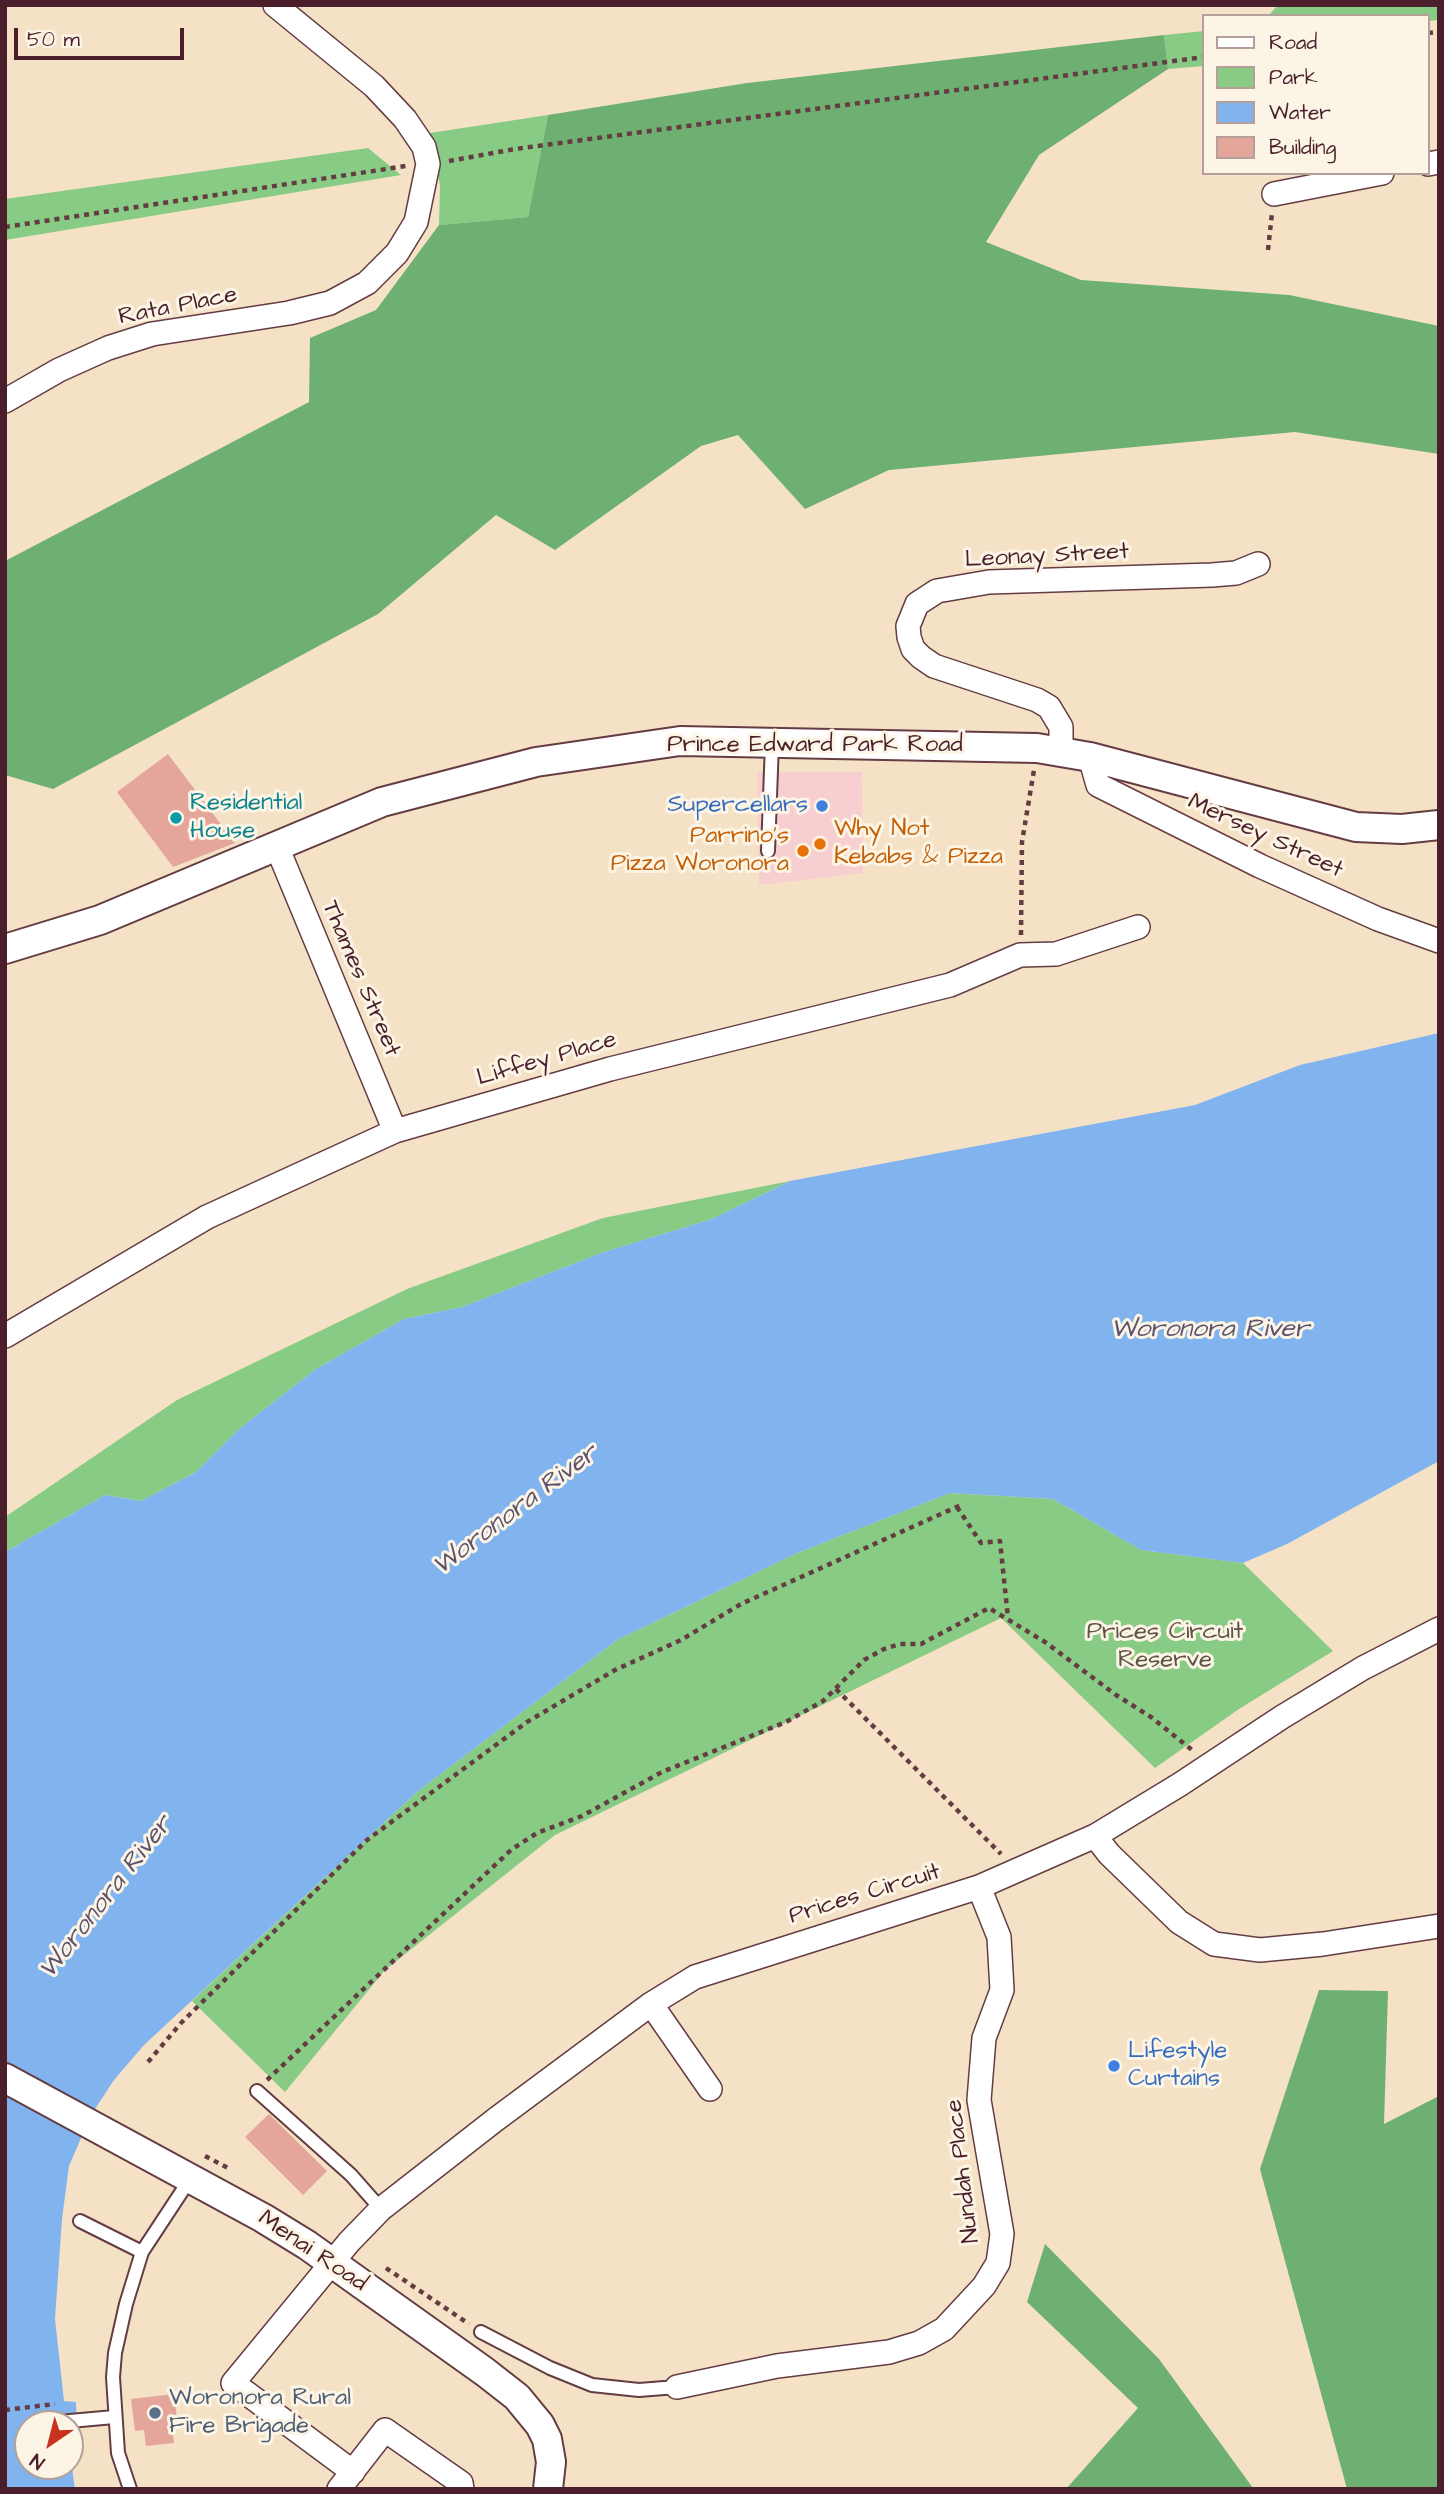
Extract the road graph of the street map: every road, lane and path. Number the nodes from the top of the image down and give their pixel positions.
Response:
1 (275, 5) edge
2 (1202, 57) edge
3 (443, 163) dead end
4 (387, 169) dead end
5 (1372, 175) edge
6 (1274, 194) joint
7 (5, 227) edge
8 (1268, 250) dead end
9 (5, 401) edge
10 (1258, 564) dead end
11 (772, 743) junction
12 (1049, 749) junction
13 (1090, 757) junction
14 (1439, 825) edge
15 (276, 847) junction
16 (768, 851) dead end
17 (1138, 926) dead end
18 (1439, 941) edge
19 (5, 949) edge
20 (1020, 955) junction
21 (395, 1131) junction
22 (5, 1336) edge
23 (1009, 1619) junction
24 (1439, 1629) edge
25 (836, 1689) junction
26 (1205, 1768) junction
27 (1095, 1836) junction
28 (1018, 1870) junction
29 (979, 1887) junction
30 (1439, 1926) edge
31 (651, 2004) junction
32 (148, 2062) dead end
33 (5, 2078) edge
34 (710, 2089) dead end
35 (257, 2091) joint
36 (190, 2179) junction
37 (381, 2209) junction
38 (80, 2221) dead end
39 (142, 2252) junction
40 (331, 2263) junction
41 (481, 2332) dead end
42 (677, 2388) joint
43 (59, 2404) dead end
44 (5, 2410) edge
45 (114, 2417) junction
46 (84, 2420) edge
47 (346, 2480) edge
48 (130, 2489) edge
49 (462, 2489) edge
50 (548, 2489) edge

1 - 9 street, Rata Place
2 - 3 path
4 - 7 path
5 - 6 street
6 - 8 path
10 - 12 street, Leonay Street
11 - 12 street, Prince Edward Park Road
11 - 15 street, Prince Edward Park Road
11 - 16 lane
12 - 13 street, Prince Edward Park Road
12 - 20 path
13 - 14 street, Prince Edward Park Road
13 - 18 street, Mersey Street
15 - 19 street, Prince Edward Park Road
15 - 21 street, Thames Street
17 - 20 street, Liffey Place
20 - 21 street, Liffey Place
21 - 22 street, Liffey Place
23 - 25 path
23 - 26 path
23 - 32 path
24 - 26 street, Prices Circuit
25 - 28 path
25 - 35 path
26 - 27 street, Prices Circuit
27 - 28 street, Prices Circuit
27 - 30 street
28 - 29 street, Prices Circuit
29 - 31 street, Prices Circuit
29 - 42 street, Nundah Place
31 - 34 street
31 - 37 street, Prices Circuit
33 - 36 street, Menai Road
35 - 37 lane
36 - 39 lane
36 - 40 street, Menai Road
37 - 40 street, Prices Circuit
38 - 39 lane
39 - 45 lane
40 - 47 street, Prices Circuit
40 - 50 street, Menai Road
41 - 42 lane
43 - 44 path
45 - 46 lane
45 - 48 lane
47 - 49 street

